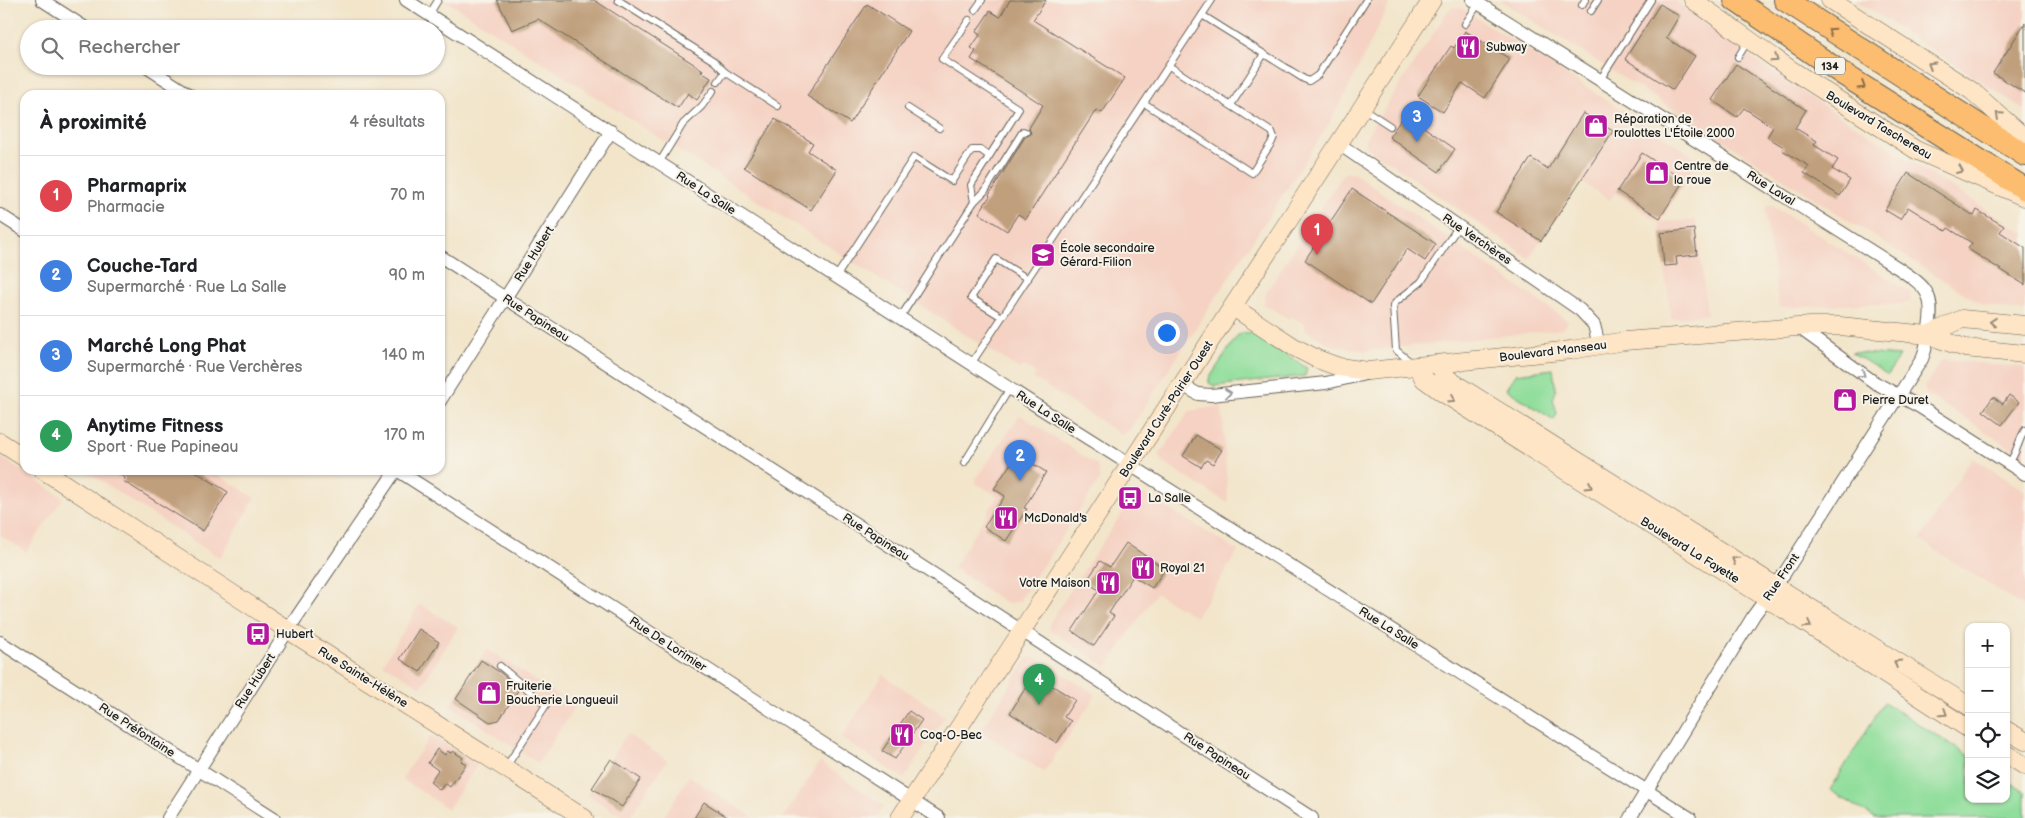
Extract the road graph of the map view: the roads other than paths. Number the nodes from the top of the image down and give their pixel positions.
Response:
1 (42, 0) edge
2 (438, 0) edge
3 (618, 0) edge
4 (982, 0) edge
5 (1212, 0) edge
6 (1366, 0) edge
7 (1420, 0) edge
8 (1432, 0) edge
9 (1598, 0) edge
10 (1651, 0) edge
11 (1693, 0) edge
12 (1735, 0) edge
13 (1785, 0) edge
14 (1830, 0) edge
15 (409, 1) edge
16 (1476, 2) edge
17 (975, 10) dead end
18 (1591, 11) dead end
19 (429, 14) junction
20 (1202, 15) junction
21 (73, 20) edge
22 (438, 20) edge
23 (969, 20) dead end
24 (1417, 23) junction
25 (445, 24) edge
26 (1465, 24) dead end
27 (1748, 41) junction
28 (1264, 54) junction
29 (1738, 57) dead end
30 (1169, 66) junction
31 (725, 72) junction
32 (159, 75) edge
33 (1600, 80) junction
34 (718, 82) dead end
35 (182, 90) edge
36 (713, 91) dead end
37 (1144, 103) junction
38 (1231, 105) junction
39 (778, 106) dead end
40 (908, 108) dead end
41 (1362, 108) junction
42 (1390, 126) dead end
43 (939, 128) dead end
44 (611, 131) junction
45 (1026, 132) dead end
46 (2025, 138) edge
47 (1339, 144) junction
48 (2025, 155) edge
49 (989, 156) junction
50 (659, 163) junction
51 (2025, 190) edge
52 (2025, 198) edge
53 (974, 202) junction
54 (0, 215) edge
55 (1458, 227) junction
56 (20, 228) edge
57 (445, 259) edge
58 (836, 277) junction
59 (1028, 279) junction
60 (506, 299) junction
61 (1233, 307) junction
62 (1002, 317) junction
63 (900, 318) junction
64 (2025, 325) edge
65 (1798, 327) junction
66 (1928, 335) junction
67 (1598, 345) junction
68 (2025, 354) edge
69 (971, 364) junction
70 (1439, 364) junction
71 (1417, 366) junction
72 (1380, 370) junction
73 (1182, 385) junction
74 (1010, 388) junction
75 (445, 393) edge
76 (1899, 396) junction
77 (2025, 430) edge
78 (0, 442) edge
79 (20, 455) edge
80 (964, 463) dead end
81 (2009, 463) junction
82 (1130, 465) junction
83 (2025, 474) edge
84 (51, 475) edge
85 (393, 475) edge
86 (404, 475) edge
87 (1771, 593) junction
88 (288, 630) junction
89 (1021, 630) junction
90 (0, 642) edge
91 (500, 666) dead end
92 (1965, 704) edge
93 (1965, 726) edge
94 (2010, 732) edge
95 (2025, 741) edge
96 (2010, 757) edge
97 (2025, 766) edge
98 (506, 768) junction
99 (198, 770) junction
100 (1647, 791) junction
101 (911, 800) junction
102 (168, 818) edge
103 (274, 818) edge
104 (584, 818) edge
105 (900, 818) edge
106 (939, 818) edge
107 (1312, 818) edge
108 (1630, 818) edge
109 (1690, 818) edge

1 - 21 street
2 - 19 lane
3 - 31 lane
4 - 17 lane
5 - 20 lane
6 - 28 lane
7 - 24 street
8 - 24 street, Boulevard Curé-Poirier Ouest
9 - 18 lane
10 - 33 lane
11 - 27 street, Boulevard Taschereau
12 -> 51 highway, Boulevard Taschereau / 134
48 -> 13 highway, 134
46 -> 14 street
15 - 19 street, Rue La Salle
16 - 26 lane
16 - 33 street, Rue Laval
19 - 22 street, Rue La Salle
20 - 28 lane
20 - 30 lane
23 - 49 lane
24 - 41 street, Boulevard Curé-Poirier Ouest
25 - 44 street, Rue La Salle
27 - 29 lane
27 -> 52 street, Boulevard Taschereau
28 - 38 lane
30 - 37 lane
30 - 38 lane
31 - 34 lane
31 - 39 lane
32 - 35 street
33 - 66 street, Rue Laval
36 - 50 lane
37 - 38 lane
37 - 59 lane
40 - 43 lane
41 - 42 lane
41 - 47 street, Boulevard Curé-Poirier Ouest
44 - 50 street, Rue La Salle
44 - 60 street, Rue Hubert
45 - 53 lane
47 - 55 street, Rue Verchères
47 - 61 street, Boulevard Curé-Poirier Ouest
49 - 53 lane
49 - 58 lane
50 - 58 street, Rue La Salle
53 - 63 lane
54 - 56 street
55 - 67 street, Rue Verchères
55 - 71 lane
57 - 60 street, Rue Papineau
58 - 63 street, Rue La Salle
59 - 62 lane
59 - 62 lane
60 - 75 street, Rue Hubert
60 - 89 street, Rue Papineau
61 - 72 street
61 - 73 street, Boulevard Curé-Poirier Ouest
62 - 69 lane
63 - 69 street, Rue La Salle
64 -> 66 street
65 - 66 street, Boulevard Manseau
65 - 67 street, Boulevard Manseau
65 -> 76 street
66 - 68 street, Boulevard Manseau
66 - 76 street, Rue Front
67 - 70 street, Boulevard Manseau
69 - 74 street, Rue La Salle
70 - 71 street, Boulevard Manseau
87 -> 70 street, Boulevard La Fayette
71 - 72 street, Boulevard Manseau
71 -> 87 street, Boulevard La Fayette
73 -> 72 street, Boulevard Manseau
73 - 82 street, Boulevard Curé-Poirier Ouest
74 - 80 lane
74 - 82 street, Rue La Salle
76 - 81 street
76 - 87 street, Rue Front
77 - 81 lane
78 - 79 street
81 - 83 street
82 - 89 street, Boulevard Curé-Poirier Ouest
82 - 100 street, Rue La Salle
84 - 88 street, Rue Sainte-Hélène
85 - 88 street, Rue Hubert
86 - 101 street, Rue De Lorimier
92 -> 87 street, Boulevard La Fayette
87 -> 93 street, Boulevard La Fayette
87 - 100 street, Rue Front
88 - 98 street, Rue Sainte-Hélène
88 - 99 street, Rue Hubert
89 - 101 street, Boulevard Curé-Poirier Ouest
89 - 107 street, Rue Papineau
90 - 99 street, Rue Préfontaine
91 - 98 lane
94 - 95 street
96 - 97 street
98 - 104 street, Rue Sainte-Hélène
99 - 102 street, Rue Hubert
99 - 103 street, Rue Préfontaine
100 - 108 street, Rue Front
100 - 109 street, Rue La Salle
101 - 105 street, Boulevard Curé-Poirier Ouest
101 - 106 street, Rue De Lorimier

